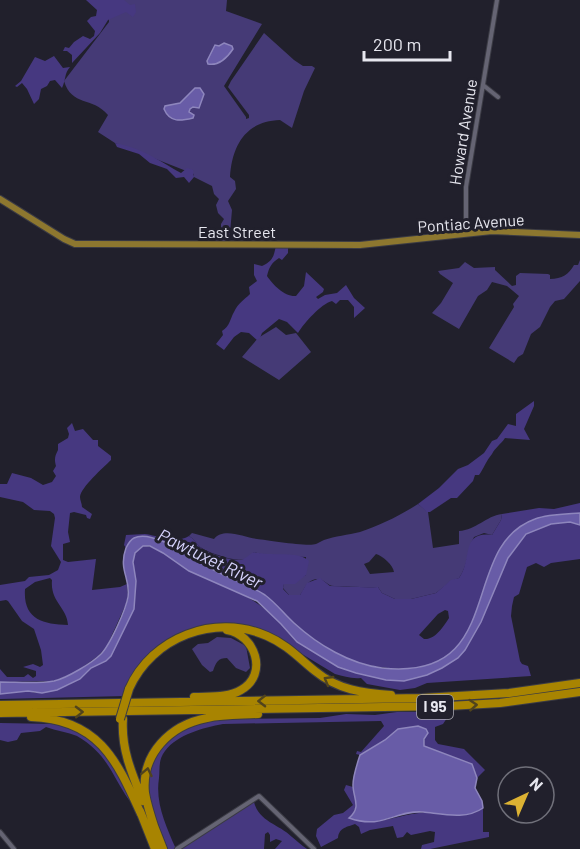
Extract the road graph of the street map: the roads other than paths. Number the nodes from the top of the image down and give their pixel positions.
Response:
1 (497, 0) edge
2 (483, 84) junction
3 (498, 97) dead end
4 (0, 199) edge
5 (466, 234) junction
6 (580, 235) edge
7 (400, 242) joint
8 (580, 683) edge
9 (130, 689) junction
10 (580, 692) edge
11 (447, 697) junction
12 (167, 701) junction
13 (0, 705) edge
14 (289, 709) junction
15 (0, 715) edge
16 (122, 719) junction
17 (141, 814) junction
18 (155, 829) junction
19 (0, 832) edge
20 (14, 849) edge
21 (155, 849) edge
22 (163, 849) edge
23 (177, 849) edge
24 (314, 849) edge

1 - 2 street, Howard Avenue
2 - 3 street
2 - 5 street, Howard Avenue
4 - 7 main road, East Street
5 - 6 main road, Pontiac Avenue
5 - 7 main road, Pontiac Avenue
8 - 11 highway, I 95
11 -> 9 highway
9 - 12 highway
9 - 16 highway, bridge
14 -> 10 highway, I 95
11 -> 12 highway, I 95
12 - 13 highway, I 95
15 -> 14 highway, I 95
18 -> 14 highway
15 - 17 highway
16 - 17 highway
16 - 18 highway
17 - 21 highway
18 - 22 highway
19 - 20 street
23 - 24 street

